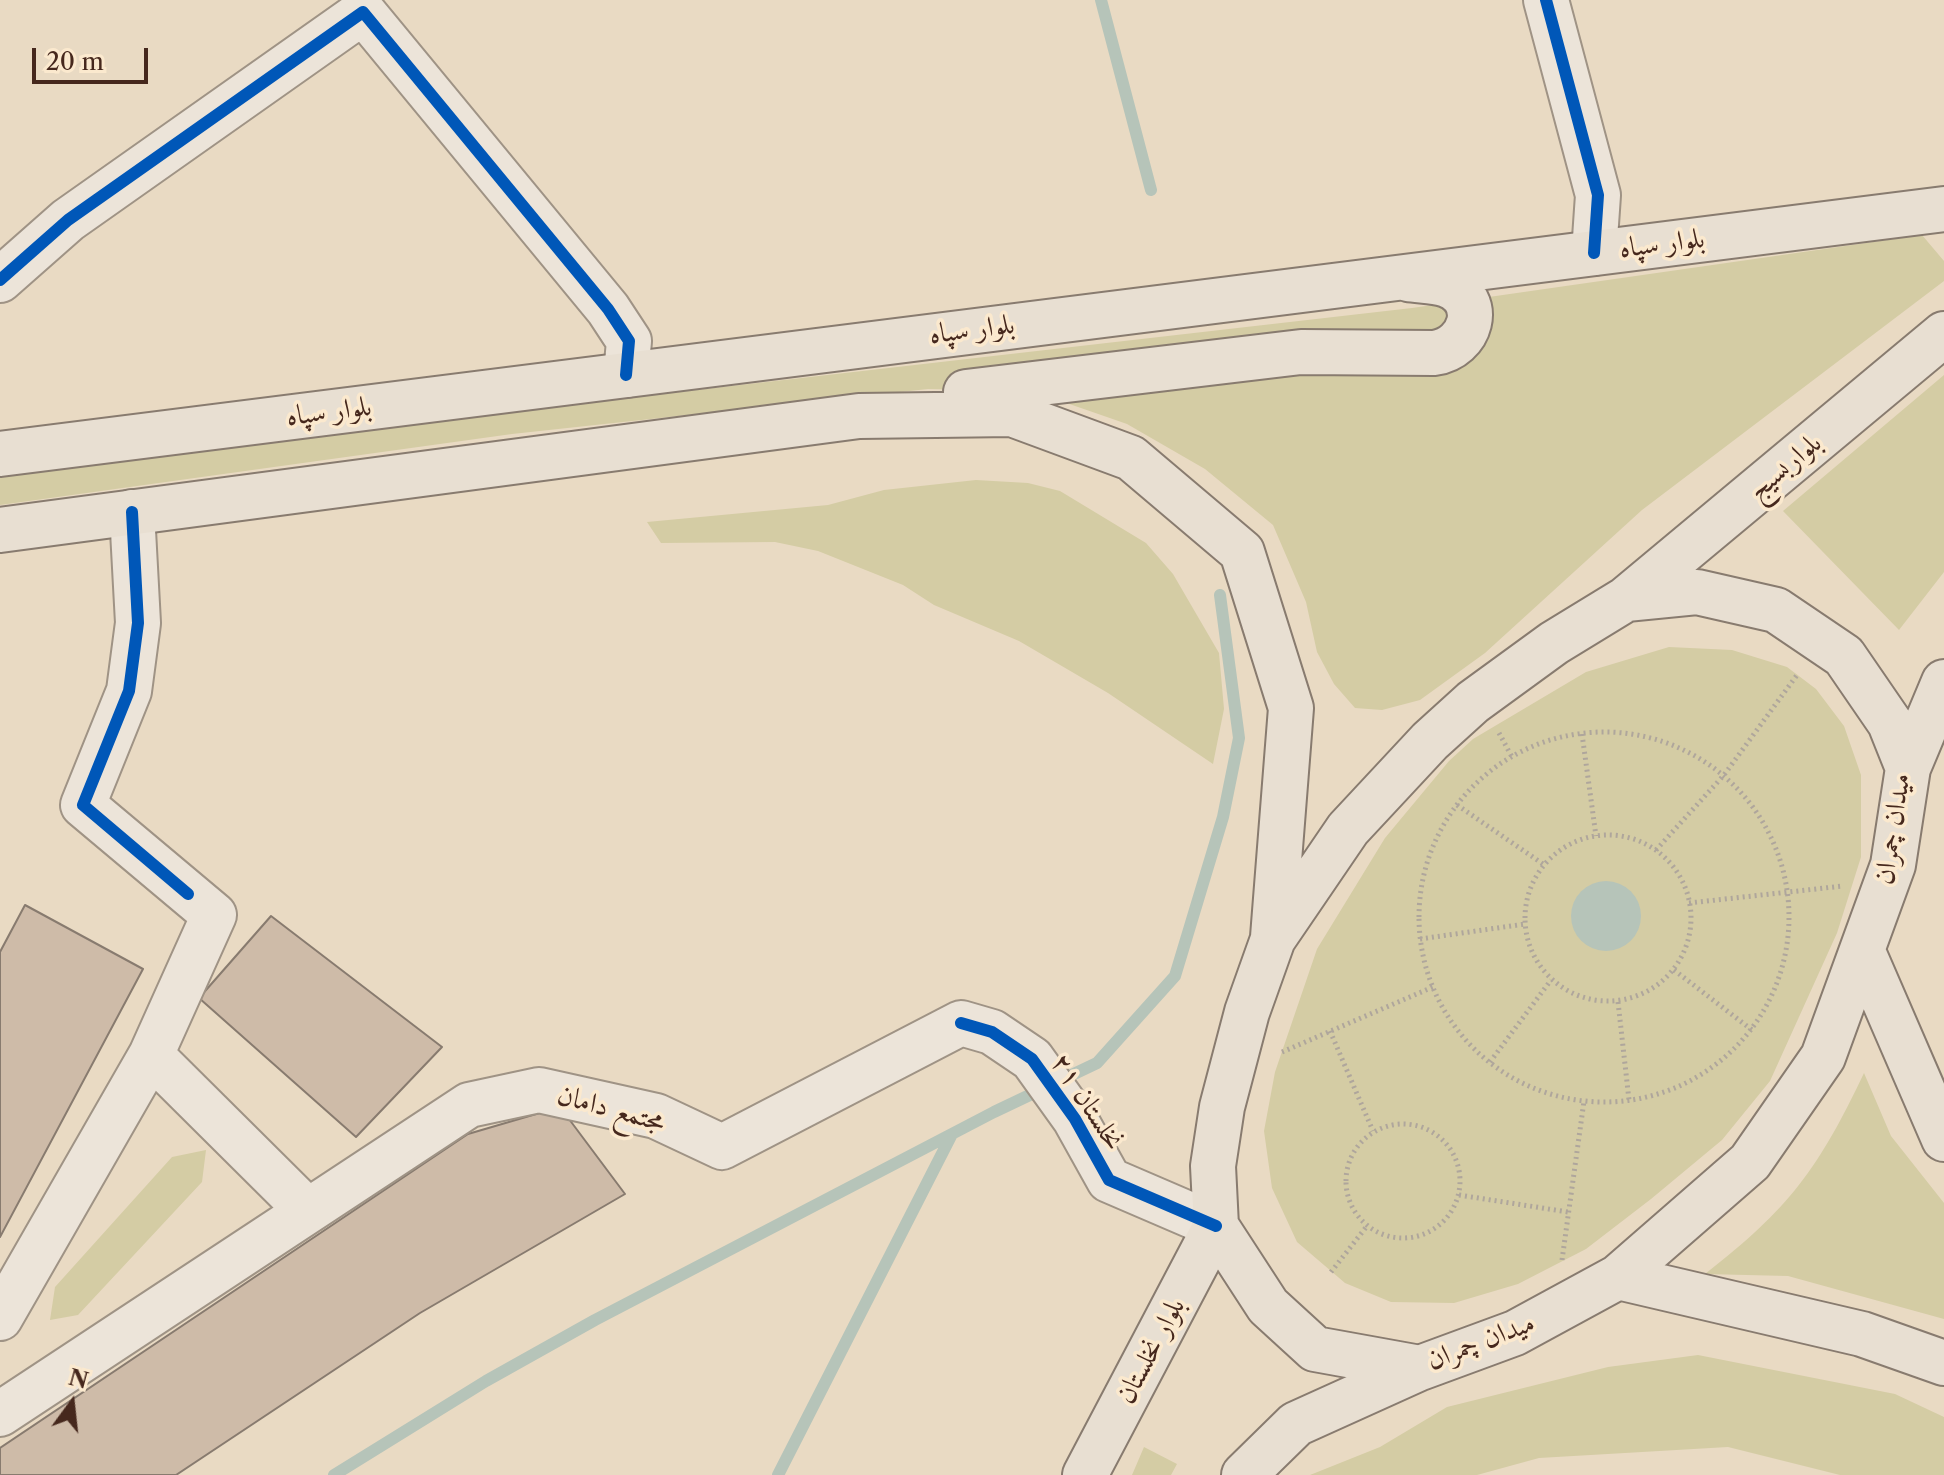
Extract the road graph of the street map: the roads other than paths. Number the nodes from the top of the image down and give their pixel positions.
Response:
1 (1546, 0) edge
2 (1944, 209) edge
3 (1594, 253) junction
4 (1390, 276) junction
5 (0, 280) edge
6 (1944, 334) edge
7 (626, 375) junction
8 (859, 416) junction
9 (0, 454) edge
10 (132, 512) junction
11 (0, 530) edge
12 (1626, 599) junction
13 (1944, 682) edge
14 (1908, 768) junction
15 (1273, 939) junction
16 (1863, 952) junction
17 (961, 1023) joint
18 (151, 1055) junction
19 (1944, 1139) edge
20 (308, 1211) junction
21 (1216, 1226) junction
22 (1618, 1277) junction
23 (0, 1318) edge
24 (1944, 1363) edge
25 (1420, 1368) junction
26 (0, 1414) edge
27 (1085, 1475) edge
28 (1244, 1475) edge

1 - 3 street
2 - 3 main road, بلوار سپاه
3 - 4 main road, بلوار سپاه
4 - 7 main road, بلوار سپاه
4 - 8 main road
5 - 7 street
6 - 12 main road, بلواربسیج
7 - 9 main road, بلوار سپاه
8 - 10 main road
8 - 15 main road
10 - 11 main road
10 - 18 street
12 - 14 main road, میدان چمران
12 - 15 main road, میدان چمران
13 - 14 main road
14 - 16 main road, میدان چمران
15 - 21 main road, میدان چمران
16 - 19 main road
16 - 22 main road, میدان چمران
17 - 20 street, مجتمع دامان
17 - 21 street, نخلستان ۲۱
18 - 20 street
18 - 23 street
20 - 26 street, مجتمع دامان
21 - 25 main road, میدان چمران
21 - 27 main road, بلوار نخلستان
22 - 24 main road
22 - 25 main road, میدان چمران
25 - 28 main road

